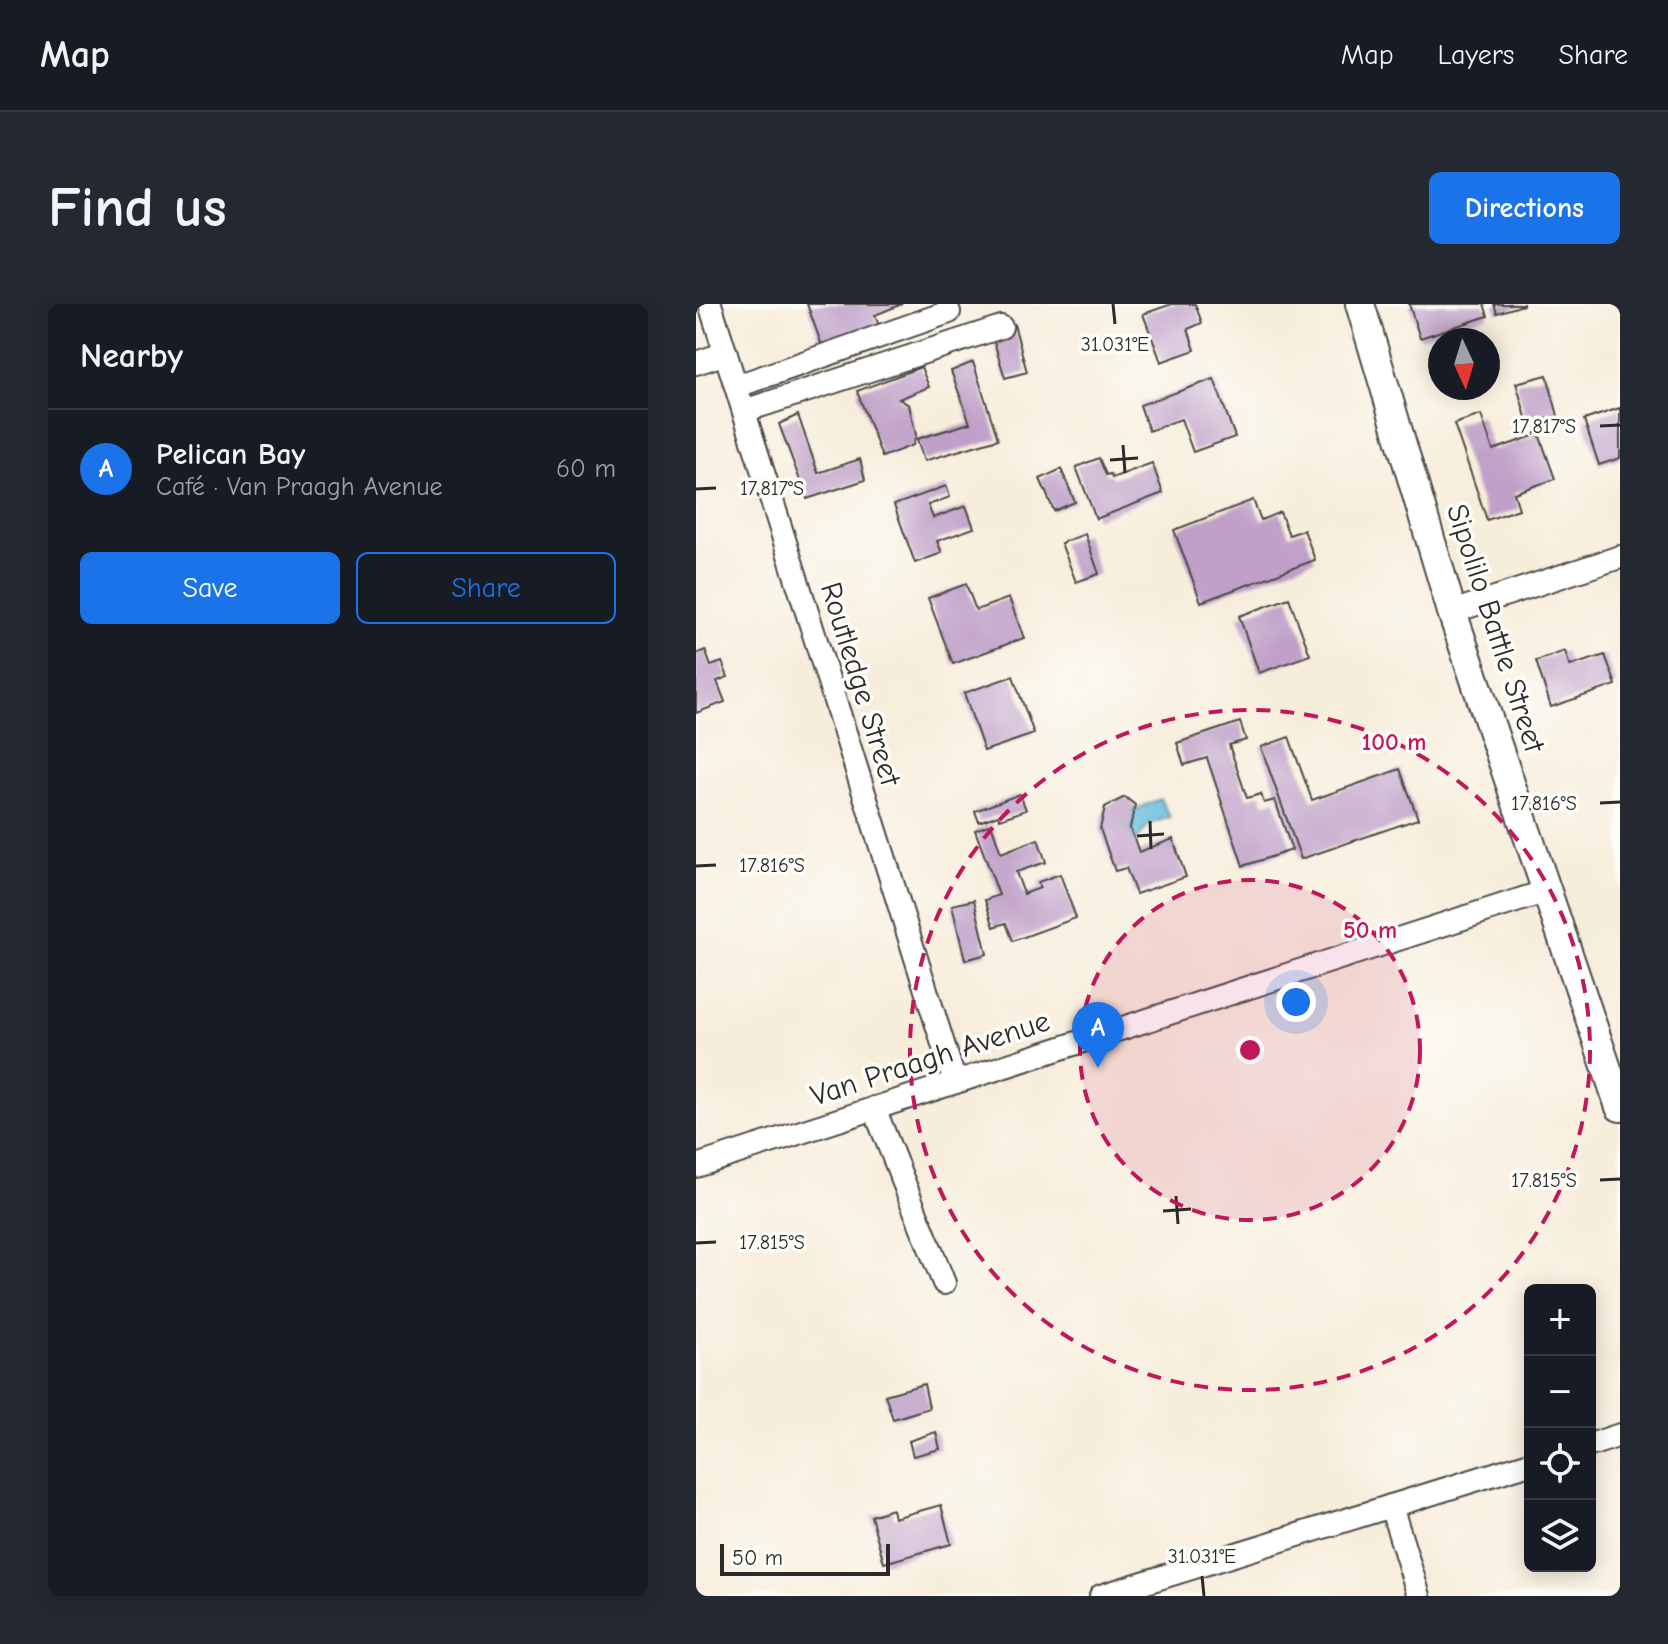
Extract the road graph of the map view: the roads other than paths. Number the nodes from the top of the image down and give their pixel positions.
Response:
1 (710, 304) edge
2 (1360, 304) edge
3 (949, 312) dead end
4 (1001, 327) dead end
5 (726, 353) junction
6 (696, 363) edge
7 (737, 386) junction
8 (744, 411) junction
9 (1620, 557) edge
10 (1452, 612) junction
11 (1547, 891) junction
12 (955, 1082) junction
13 (1617, 1089) edge
14 (874, 1108) junction
15 (696, 1166) edge
16 (944, 1283) dead end
17 (1620, 1435) edge
18 (1596, 1443) edge
19 (1524, 1465) edge
20 (1391, 1506) junction
21 (1101, 1596) edge
22 (1419, 1596) edge

1 - 5 street, Routledge Street
2 - 10 main road, Sipolilo Battle Street
3 - 7 street
4 - 8 street
5 - 6 street
5 - 7 street, Routledge Street
7 - 8 street, Routledge Street
8 - 12 street, Routledge Street
9 - 10 street
10 - 11 main road, Sipolilo Battle Street
11 - 12 street, Van Praagh Avenue
11 - 13 main road, Sipolilo Battle Street
12 - 14 street, Van Praagh Avenue
14 - 15 street, Van Praagh Avenue
14 - 16 street
17 - 18 street
19 - 20 street
20 - 21 street
20 - 22 street

